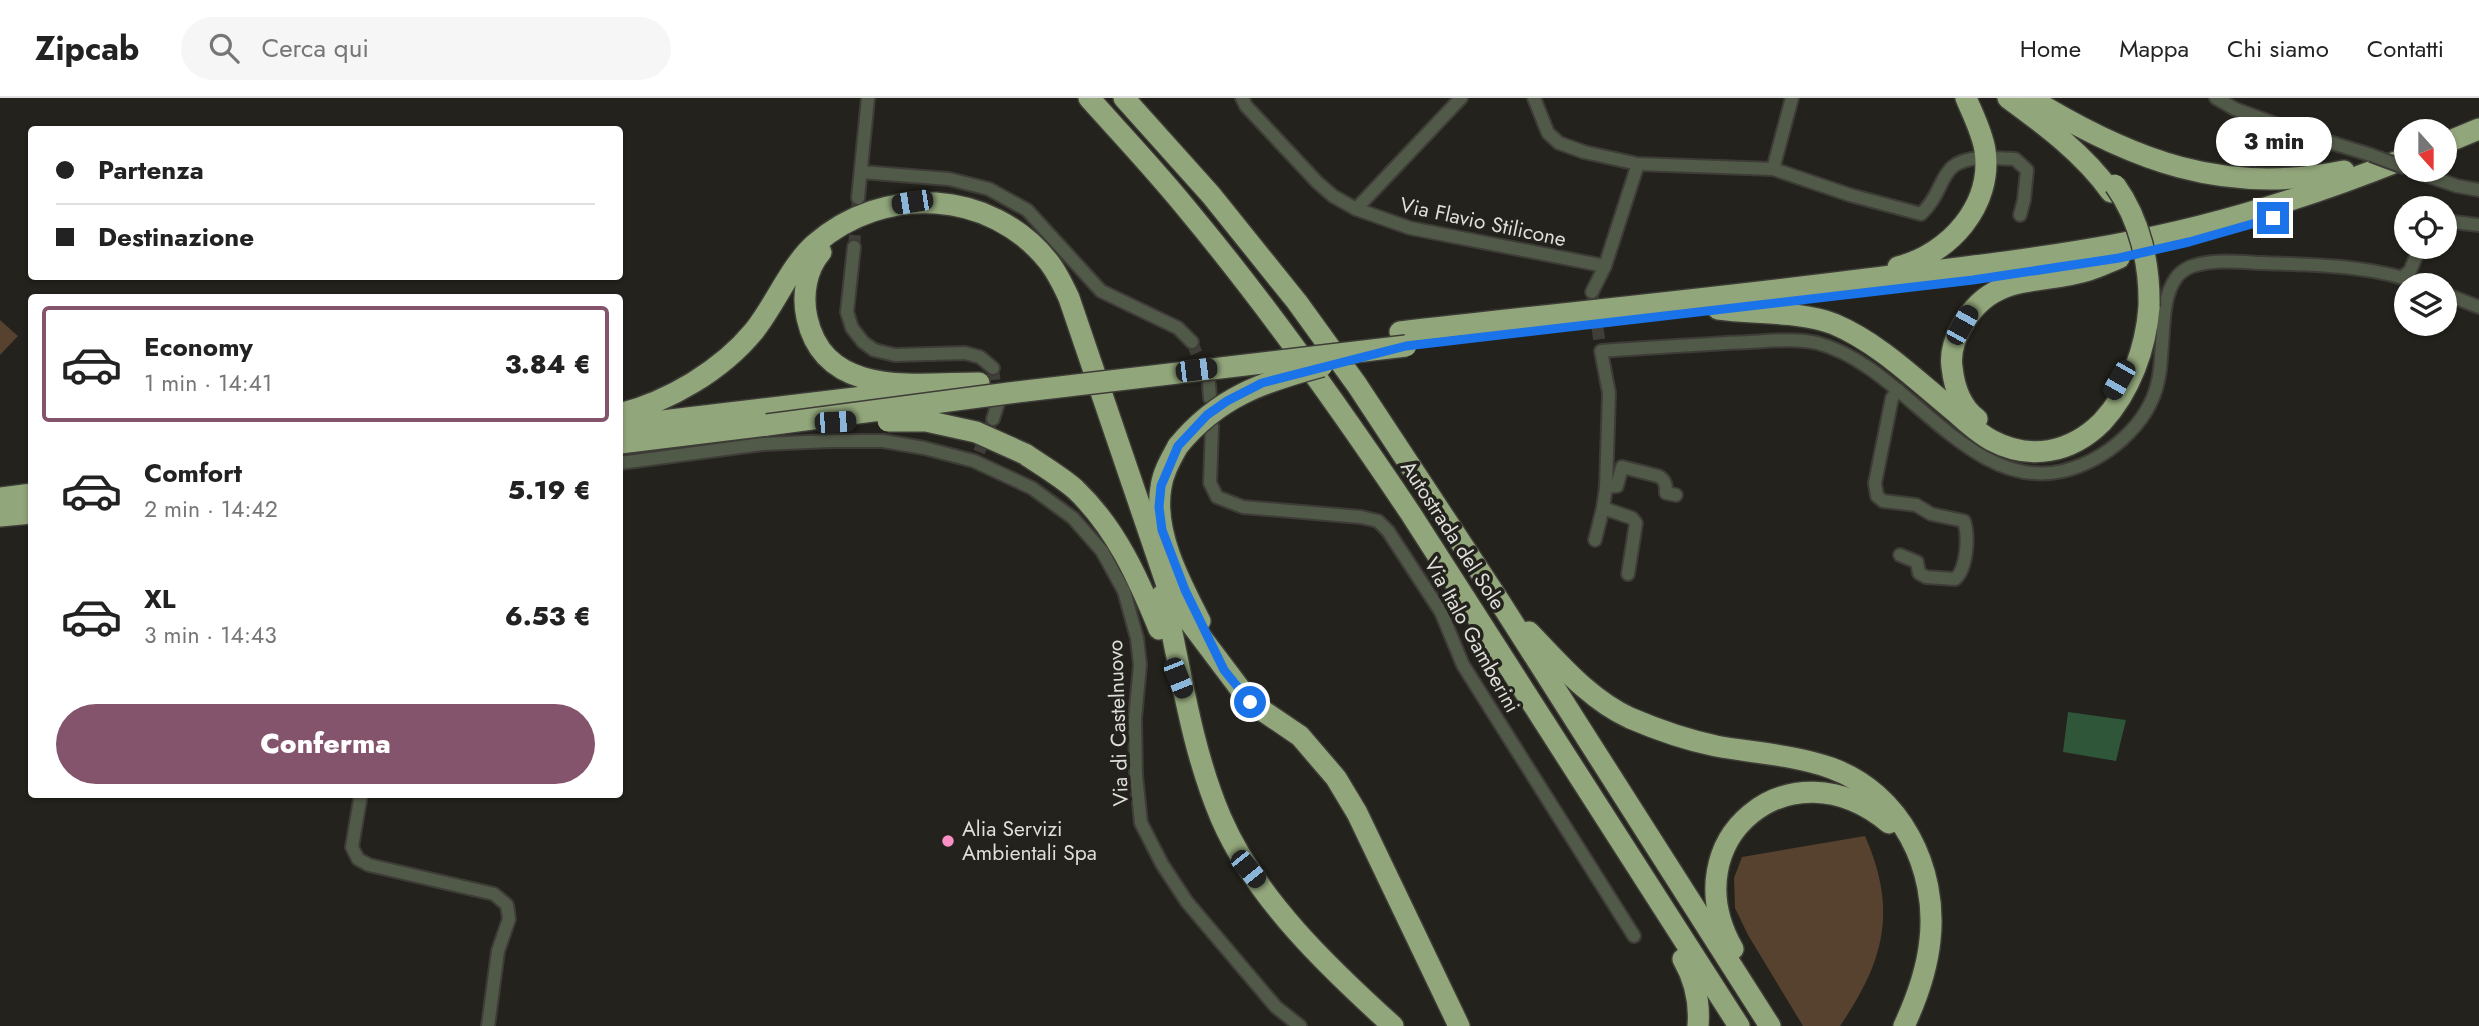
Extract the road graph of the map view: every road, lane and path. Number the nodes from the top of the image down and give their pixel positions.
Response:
1 (868, 98) edge
2 (1089, 98) edge
3 (1124, 98) edge
4 (1242, 98) edge
5 (1461, 98) edge
6 (1534, 98) edge
7 (1792, 98) edge
8 (1966, 98) edge
9 (2008, 98) edge
10 (2020, 98) edge
11 (2029, 98) edge
12 (2216, 98) edge
13 (2479, 129) edge
14 (2457, 138) edge
15 (2479, 143) edge
16 (2457, 152) edge
17 (2394, 154) edge
18 (2394, 163) edge
19 (1638, 164) junction
20 (2394, 164) edge
21 (1773, 169) junction
22 (861, 172) junction
23 (2394, 178) edge
24 (2446, 182) edge
25 (2113, 188) junction
26 (2479, 190) edge
27 (858, 198) tunnel mouth
28 (1356, 209) junction
29 (2020, 215) dead end
30 (2457, 222) edge
31 (2479, 225) edge
32 (854, 247) tunnel mouth
33 (2119, 258) junction
34 (1605, 266) junction
35 (2394, 276) edge
36 (1821, 285) junction
37 (1592, 292) tunnel mouth
38 (2457, 299) edge
39 (2146, 307) junction
40 (2479, 307) edge
41 (1718, 309) junction
42 (1403, 339) junction
43 (1192, 342) tunnel mouth
44 (986, 376) junction
45 (1209, 384) tunnel mouth
46 (1898, 390) junction
47 (1210, 398) dead end
48 (998, 403) tunnel mouth
49 (623, 413) edge
50 (993, 419) tunnel mouth
51 (766, 425) junction
52 (623, 426) edge
53 (1212, 426) dead end
54 (623, 443) edge
55 (623, 463) edge
56 (1606, 487) junction
57 (28, 494) edge
58 (1676, 495) dead end
59 (0, 498) edge
60 (1603, 508) junction
61 (28, 513) edge
62 (0, 516) edge
63 (1595, 540) dead end
64 (1900, 555) dead end
65 (1628, 574) dead end
66 (1498, 599) junction
67 (1221, 664) junction
68 (1187, 699) junction
69 (360, 798) edge
70 (1664, 911) junction
71 (1634, 936) dead end
72 (1458, 1023) edge
73 (1768, 1023) edge
74 (488, 1026) edge
75 (1300, 1026) edge
76 (1393, 1026) edge
77 (1698, 1026) edge
78 (1739, 1026) edge
79 (1894, 1026) edge
80 (1904, 1026) edge

1 - 22 street
2 - 70 highway, Autostrada del Sole
3 - 66 highway, Autostrada del Sole
4 - 28 street, Via Flavio Stilicone
5 - 28 street, Via Flavio Stilicone
6 - 19 street
7 - 21 street
8 - 36 highway
9 - 25 highway
10 - 25 highway
11 - 17 highway
12 - 20 street, bridge
13 - 14 highway
15 - 16 highway
18 - 36 highway
19 - 21 street
19 - 34 street
21 - 29 street
22 - 27 street
22 - 43 street
23 - 33 highway
24 - 26 street
25 - 39 highway, bridge
28 - 34 street, Via Flavio Stilicone
30 - 31 street
32 - 44 street
33 - 39 highway
33 - 41 highway
34 - 37 street
35 - 46 street
36 - 42 highway
38 - 40 street
39 - 41 highway
41 - 42 highway
42 - 44 highway
42 - 51 highway, bridge
42 - 67 highway, bridge
44 - 52 highway
44 - 68 highway
45 - 47 street
46 - 56 street
46 - 64 street
48 - 50 street
49 - 67 highway
51 - 54 highway
51 - 68 highway, bridge
53 - 71 street, Via Italo Gamberini
55 - 75 street, Via di Castelnuovo
56 - 58 street
56 - 60 street
57 - 59 highway
60 - 63 street
60 - 65 street
61 - 62 highway
66 - 73 highway, Autostrada del Sole
66 - 80 highway
67 - 72 highway
68 - 76 highway
69 - 74 street
70 - 77 highway
70 - 78 highway, Autostrada del Sole
73 - 79 highway

